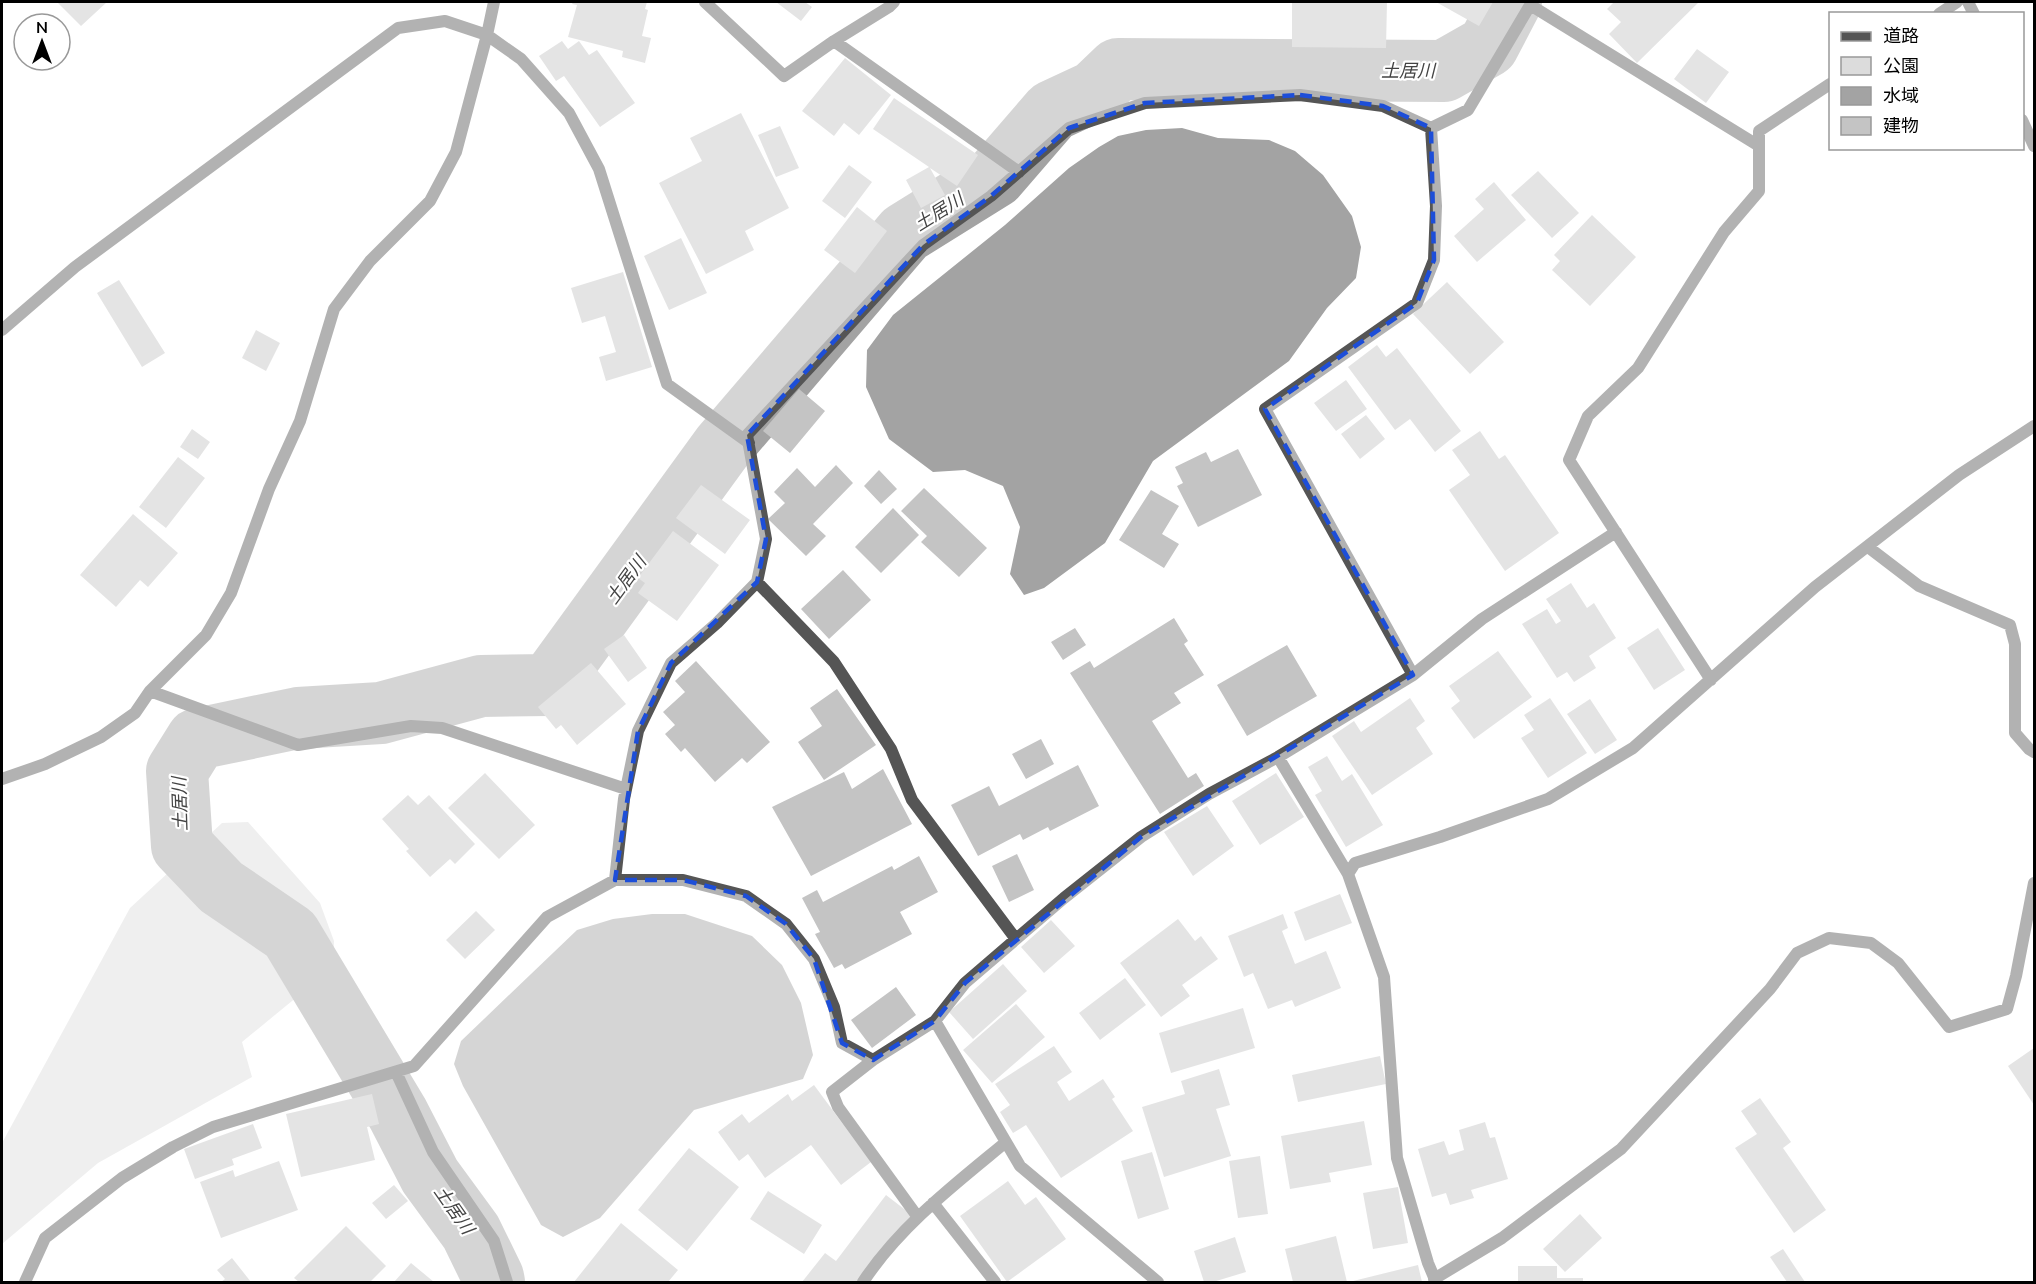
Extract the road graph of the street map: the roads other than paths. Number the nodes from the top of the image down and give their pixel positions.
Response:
1 (494, 2) edge
2 (705, 2) edge
3 (894, 2) edge
4 (1957, 2) edge
5 (1531, 3) edge
6 (1942, 12) edge
7 (487, 35) junction
8 (834, 41) junction
9 (1829, 85) edge
10 (2024, 124) edge
11 (1431, 128) junction
12 (1759, 146) junction
13 (2034, 146) edge
14 (1018, 171) junction
15 (2, 330) edge
16 (2034, 426) edge
17 (747, 442) junction
18 (1616, 532) junction
19 (1868, 547) junction
20 (757, 582) junction
21 (1413, 675) junction
22 (1711, 680) junction
23 (150, 691) junction
24 (2034, 752) edge
25 (1278, 757) junction
26 (2, 778) edge
27 (626, 789) junction
28 (1348, 874) junction
29 (615, 880) junction
30 (2034, 883) edge
31 (1015, 938) junction
32 (935, 1022) junction
33 (873, 1060) junction
34 (396, 1072) junction
35 (1006, 1142) junction
36 (933, 1203) junction
37 (917, 1216) junction
38 (1435, 1281) edge
39 (25, 1282) edge
40 (507, 1282) edge
41 (863, 1282) edge
42 (995, 1282) edge
43 (1158, 1282) edge

1 - 7 street
2 - 8 street
3 - 8 street
4 - 6 street
5 - 11 street
5 - 12 street
7 - 15 street
7 - 17 street
7 - 23 street
8 - 14 street
9 - 12 street
10 - 13 street
11 - 14 street
11 - 21 street
12 - 18 street
14 - 17 street
16 - 19 street
17 - 20 street
18 - 21 street
18 - 22 street
19 - 22 street
19 - 24 street
20 - 27 street
20 - 31 street
21 - 25 street
22 - 28 street
23 - 26 street
23 - 27 street
25 - 28 street
25 - 31 street
27 - 29 street
28 - 38 street
29 - 33 street
29 - 34 street
30 - 38 street
31 - 32 street
32 - 33 street
32 - 35 street
33 - 37 street
34 - 39 street
34 - 40 street
35 - 36 street
35 - 43 street
36 - 37 street
36 - 42 street
37 - 41 street

